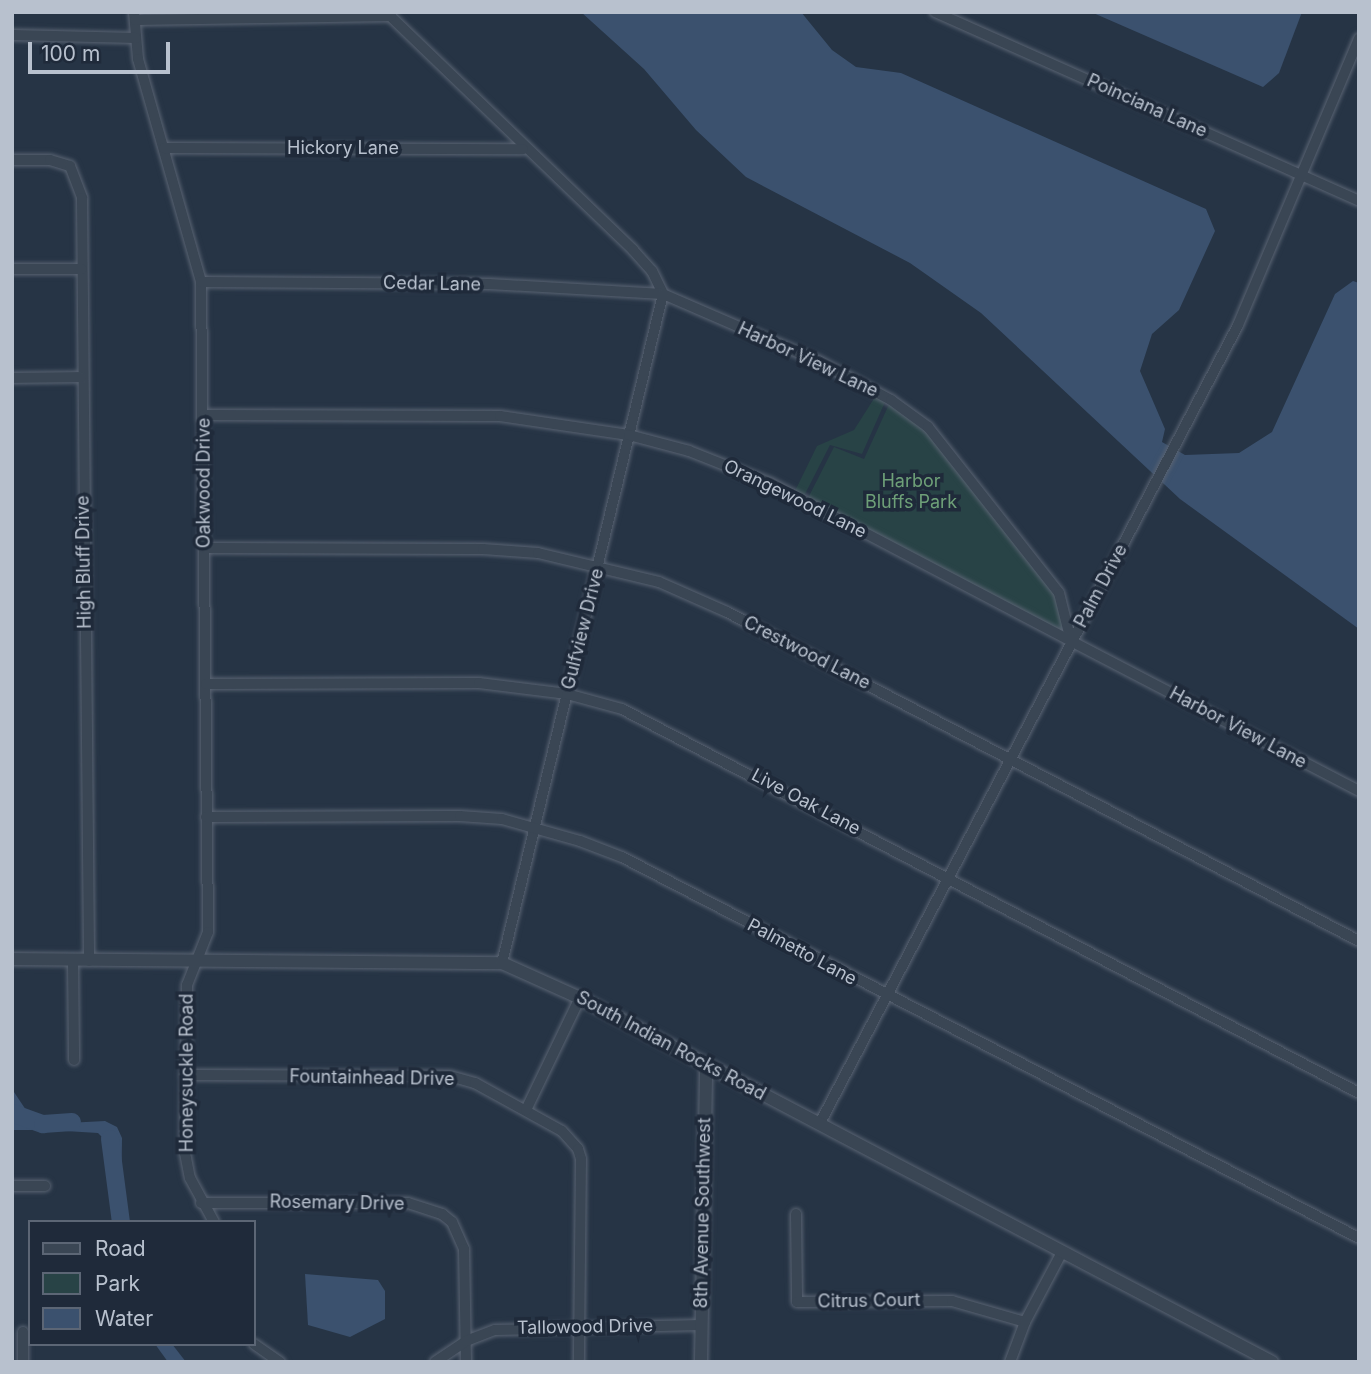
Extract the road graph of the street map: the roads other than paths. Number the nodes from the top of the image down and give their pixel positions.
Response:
1 (935, 12) edge
2 (388, 14) edge
3 (135, 16) edge
4 (12, 35) edge
5 (136, 38) junction
6 (1359, 38) edge
7 (164, 148) junction
8 (523, 149) junction
9 (12, 160) edge
10 (1304, 176) junction
11 (1359, 201) edge
12 (82, 268) junction
13 (12, 269) edge
14 (201, 282) junction
15 (663, 294) junction
16 (81, 377) junction
17 (12, 378) edge
18 (204, 415) junction
19 (629, 435) junction
20 (204, 548) junction
21 (598, 566) junction
22 (1072, 641) junction
23 (206, 684) junction
24 (567, 694) junction
25 (1013, 760) junction
26 (1359, 791) edge
27 (206, 817) junction
28 (534, 827) junction
29 (948, 877) junction
30 (1359, 941) edge
31 (12, 959) edge
32 (73, 960) junction
33 (194, 960) junction
34 (89, 961) junction
35 (502, 963) junction
36 (885, 996) junction
37 (580, 998) junction
38 (74, 1060) dead end
39 (706, 1065) junction
40 (185, 1075) junction
41 (1359, 1093) edge
42 (526, 1110) junction
43 (820, 1123) junction
44 (12, 1186) edge
45 (45, 1186) dead end
46 (201, 1203) junction
47 (796, 1214) dead end
48 (213, 1220) edge
49 (1359, 1238) edge
50 (1062, 1252) junction
51 (1025, 1322) junction
52 (701, 1325) junction
53 (579, 1326) junction
54 (22, 1333) edge
55 (466, 1341) junction
56 (256, 1345) edge
57 (23, 1362) edge
58 (279, 1362) edge
59 (435, 1362) edge
60 (466, 1362) edge
61 (579, 1362) edge
62 (701, 1362) edge
63 (1010, 1362) edge
64 (1272, 1362) edge

1 - 10 street, Poinciana Lane
2 - 3 street
2 - 8 street
3 - 5 street, Oakwood Drive
4 - 5 street
5 - 7 street, Oakwood Drive
6 - 10 street, Palm Drive
7 - 8 street, Hickory Lane
7 - 14 street, Oakwood Drive
8 - 15 street
9 - 12 street, High Bluff Drive
10 - 11 street, Poinciana Lane
10 - 22 street, Palm Drive
12 - 13 street
12 - 16 street, High Bluff Drive
14 - 15 street, Cedar Lane
14 - 18 street, Oakwood Drive
15 - 19 street, Gulfview Drive
15 - 22 street, Harbor View Lane
16 - 17 street
16 - 34 street, High Bluff Drive
18 - 19 street, Orangewood Lane
18 - 20 street, Oakwood Drive
19 - 21 street, Gulfview Drive
19 - 22 street, Orangewood Lane
20 - 21 street, Crestwood Lane
20 - 23 street, Oakwood Drive
21 - 24 street, Gulfview Drive
21 - 25 street, Crestwood Lane
22 - 25 street, Palm Drive
22 - 26 street, Harbor View Lane
23 - 24 street, Live Oak Lane
23 - 27 street, Oakwood Drive
24 - 28 street, Gulfview Drive
24 - 29 street, Live Oak Lane
25 - 29 street, Palm Drive
25 - 30 street, Crestwood Lane
27 - 28 street, Palmetto Lane
27 - 33 street, Oakwood Drive
28 - 35 street, Gulfview Drive
28 - 36 street, Palmetto Lane
29 - 36 street, Palm Drive
29 - 41 street, Live Oak Lane
31 - 32 street, South Indian Rocks Road
32 - 34 street, South Indian Rocks Road
32 - 38 street
33 - 34 street, South Indian Rocks Road
33 - 35 street, South Indian Rocks Road
33 - 40 street, Honeysuckle Road
35 - 37 street, South Indian Rocks Road
36 - 43 street, Palm Drive
36 - 49 street, Palmetto Lane
37 - 39 street, South Indian Rocks Road
37 - 42 street
39 - 43 street, South Indian Rocks Road
39 - 52 street, 8th Avenue Southwest
40 - 42 street, Fountainhead Drive
40 - 46 street, Honeysuckle Road
42 - 53 street, Fountainhead Drive
43 - 50 street, South Indian Rocks Road
44 - 45 street
46 - 48 street, Honeysuckle Road
46 - 55 street, Rosemary Drive
47 - 51 street, Citrus Court
50 - 51 street
50 - 64 street, South Indian Rocks Road
51 - 63 street
52 - 53 street, Tallowood Drive
52 - 62 street, 8th Avenue Southwest
53 - 55 street, Tallowood Drive
53 - 61 street, Fountainhead Drive
54 - 57 street
55 - 59 street, Tallowood Drive
55 - 60 street, Rosemary Drive
56 - 58 street

